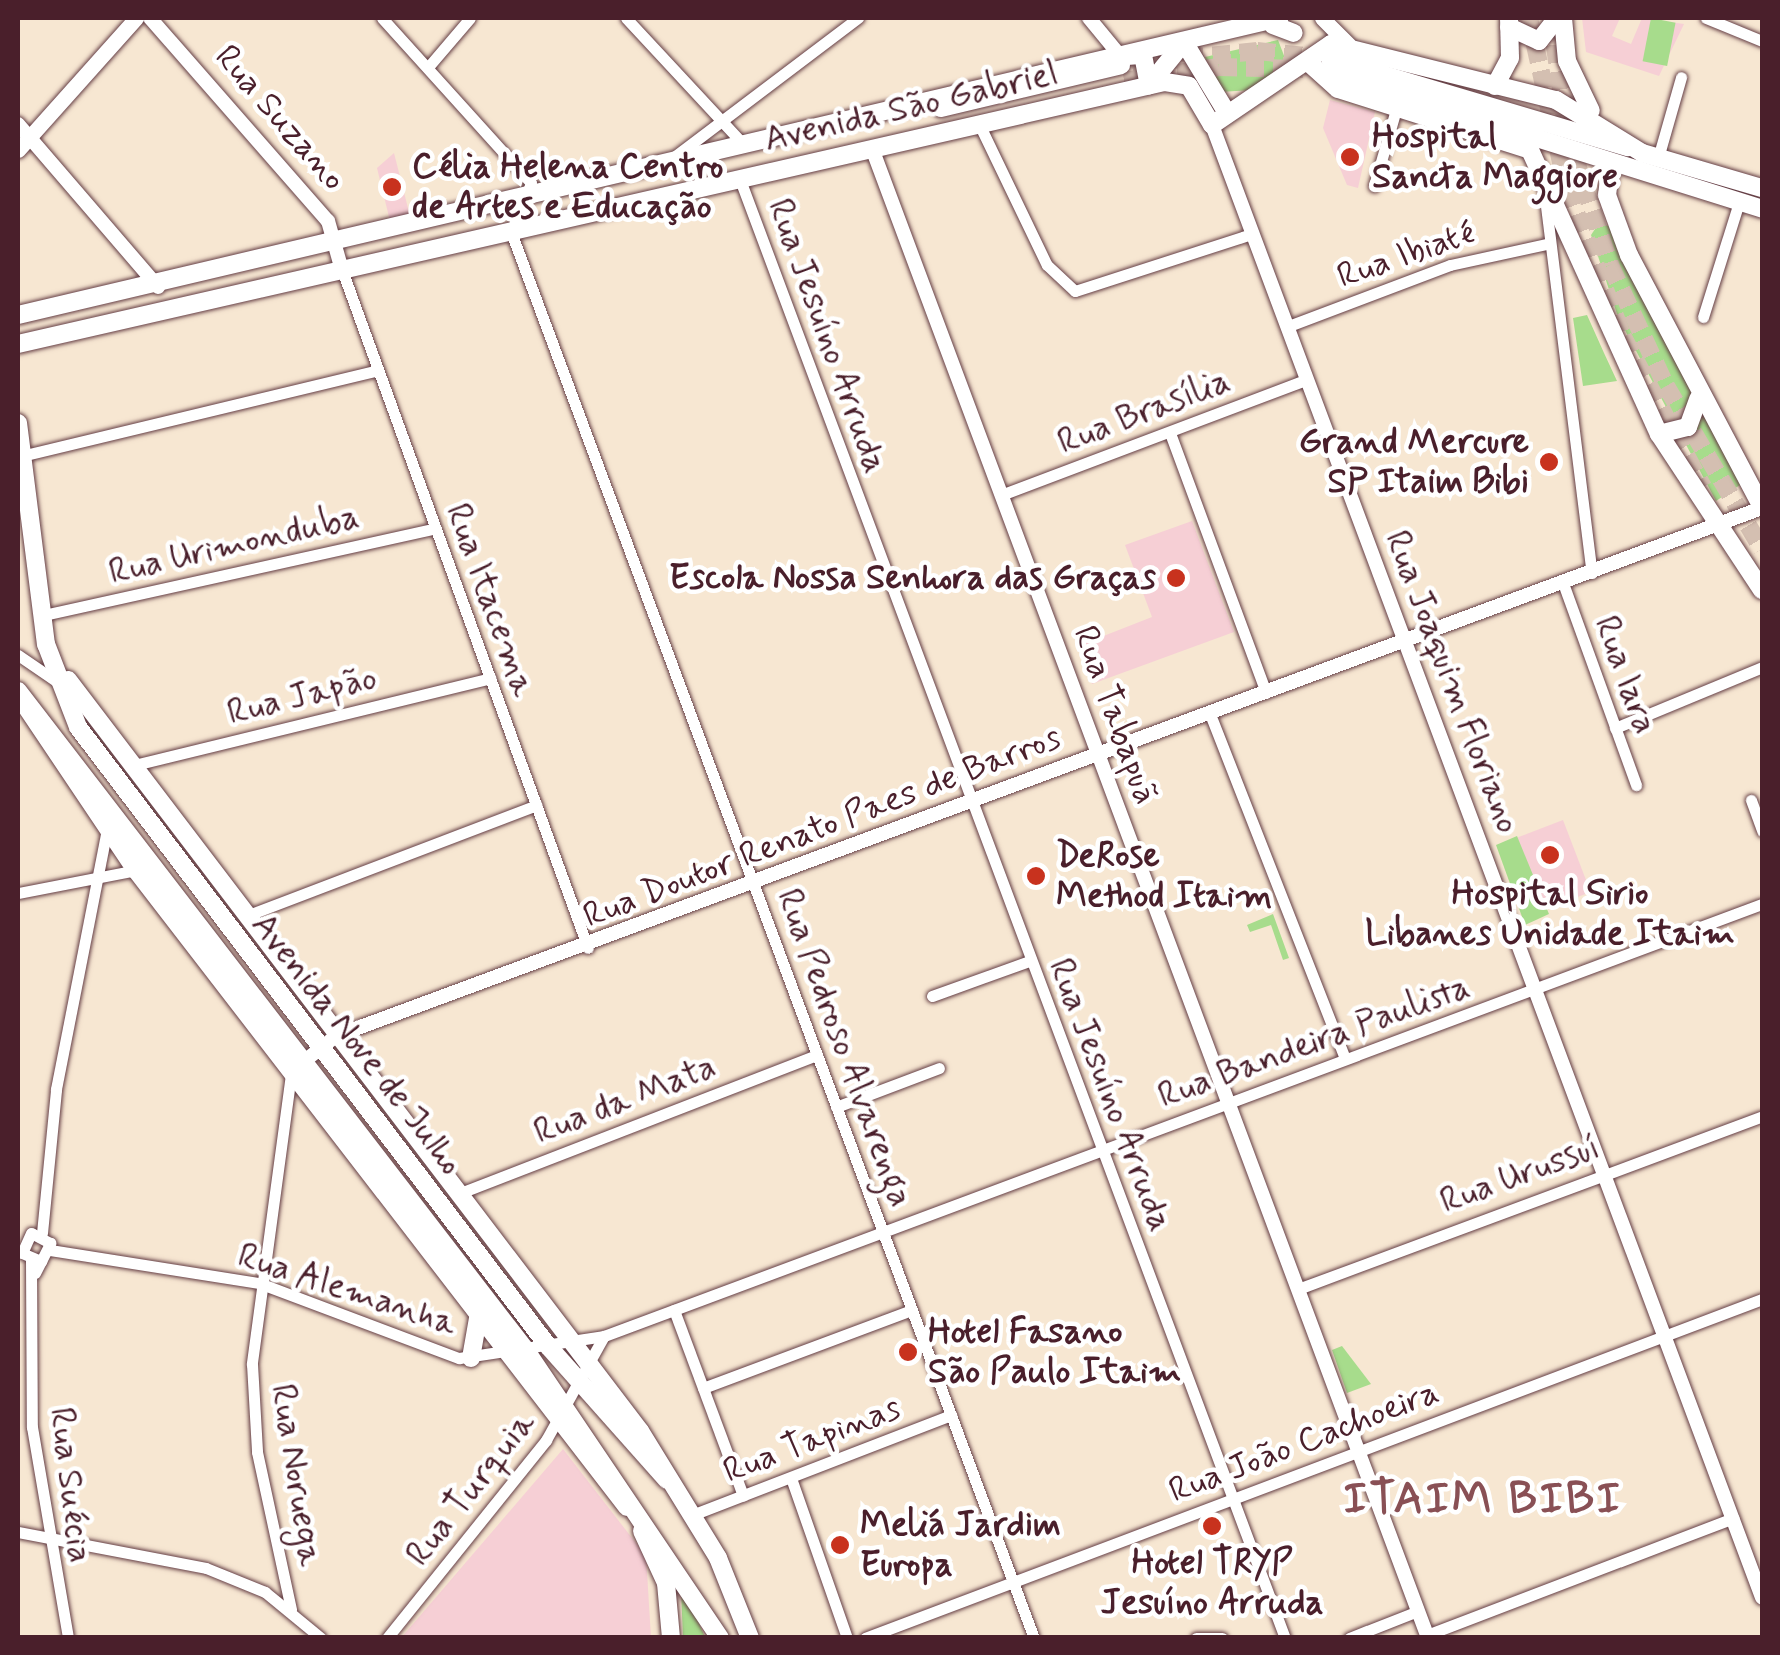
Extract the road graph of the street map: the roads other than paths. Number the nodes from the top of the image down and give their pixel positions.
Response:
1 (136, 18) edge
2 (150, 18) edge
3 (382, 18) edge
4 (470, 18) edge
5 (626, 18) edge
6 (858, 18) edge
7 (1089, 18) edge
8 (1322, 18) edge
9 (1560, 18) edge
10 (1706, 18) edge
11 (1509, 22) edge
12 (1283, 23) edge
13 (1762, 41) edge
14 (1184, 42) junction
15 (1349, 45) junction
16 (1308, 62) junction
17 (428, 66) junction
18 (1121, 66) junction
19 (1680, 77) dead end
20 (1150, 85) junction
21 (1495, 86) junction
22 (1397, 106) junction
23 (1594, 115) junction
24 (722, 118) junction
25 (1220, 119) junction
26 (18, 124) edge
27 (980, 126) junction
28 (29, 137) junction
29 (742, 143) junction
30 (18, 150) edge
31 (873, 151) junction
32 (1650, 155) junction
33 (686, 160) junction
34 (1611, 164) junction
35 (664, 165) junction
36 (1544, 170) junction
37 (742, 177) junction
38 (1375, 186) dead end
39 (1762, 188) edge
40 (528, 199) junction
41 (1739, 202) junction
42 (1762, 209) edge
43 (511, 232) junction
44 (1569, 232) junction
45 (1252, 234) junction
46 (337, 242) junction
47 (1546, 244) junction
48 (342, 270) junction
49 (158, 287) junction
50 (18, 315) edge
51 (1702, 317) dead end
52 (1286, 327) junction
53 (18, 345) edge
54 (376, 371) junction
55 (1306, 380) junction
56 (1698, 399) junction
57 (18, 423) edge
58 (1170, 432) junction
59 (1660, 434) junction
60 (25, 455) junction
61 (1001, 495) junction
62 (1762, 507) edge
63 (1716, 526) junction
64 (435, 528) junction
65 (1592, 573) junction
66 (1563, 582) junction
67 (1761, 583) edge
68 (44, 617) junction
69 (1406, 640) junction
70 (18, 655) edge
71 (1762, 666) edge
72 (490, 678) junction
73 (56, 681) junction
74 (18, 691) edge
75 (1266, 693) junction
76 (1210, 714) junction
77 (1615, 728) junction
78 (1098, 755) junction
79 (127, 767) junction
80 (1636, 785) dead end
81 (968, 800) junction
82 (1752, 800) dead end
83 (536, 805) junction
84 (106, 829) junction
85 (1762, 832) edge
86 (136, 870) junction
87 (96, 872) junction
88 (753, 882) junction
89 (18, 893) edge
90 (1762, 904) edge
91 (242, 918) junction
92 (588, 948) junction
93 (1030, 961) junction
94 (1535, 990) junction
95 (932, 996) dead end
96 (336, 1036) junction
97 (319, 1044) junction
98 (816, 1055) junction
99 (1346, 1059) junction
100 (297, 1068) junction
101 (939, 1068) dead end
102 (308, 1095) junction
103 (1228, 1103) junction
104 (836, 1107) junction
105 (291, 1113) junction
106 (1762, 1116) edge
107 (1103, 1149) junction
108 (1605, 1173) junction
109 (454, 1196) junction
110 (38, 1229) junction
111 (884, 1234) junction
112 (19, 1247) edge
113 (50, 1250) junction
114 (36, 1261) junction
115 (259, 1283) junction
116 (1298, 1289) junction
117 (1762, 1299) edge
118 (674, 1310) junction
119 (912, 1310) junction
120 (478, 1320) junction
121 (1666, 1335) junction
122 (604, 1336) junction
123 (568, 1343) junction
124 (548, 1346) junction
125 (525, 1349) junction
126 (506, 1354) junction
127 (472, 1358) junction
128 (583, 1375) junction
129 (703, 1388) junction
130 (561, 1416) junction
131 (951, 1416) junction
132 (1358, 1451) junction
133 (790, 1478) junction
134 (743, 1496) junction
135 (1233, 1499) junction
136 (638, 1515) junction
137 (692, 1515) junction
138 (1733, 1518) junction
139 (18, 1532) edge
140 (44, 1532) junction
141 (1013, 1581) junction
142 (1762, 1598) edge
143 (292, 1609) junction
144 (1418, 1611) junction
145 (1428, 1636) edge
146 (68, 1638) edge
147 (321, 1638) edge
148 (388, 1638) edge
149 (671, 1638) edge
150 (720, 1638) edge
151 (750, 1638) edge
152 (847, 1638) edge
153 (865, 1638) edge
154 (1034, 1638) edge
155 (1196, 1638) edge
156 (1222, 1638) edge
157 (1285, 1638) edge
158 (1349, 1638) edge

1 - 28 main road
2 - 46 street, Rua Suzano
3 - 17 street
4 - 17 street
5 - 24 street
6 - 24 street
7 - 18 street
8 - 15 main road
9 - 11 main road
9 - 23 main road
10 - 13 street
11 - 21 main road
12 - 14 main road, Avenida São Gabriel
12 - 16 main road
14 - 18 main road, Avenida São Gabriel
14 - 20 main road
14 - 25 main road
15 - 16 main road
15 - 21 main road
16 - 22 main road
16 - 25 main road
17 - 40 street
18 - 20 main road
18 - 29 main road, Avenida São Gabriel
18 - 33 main road
18 - 37 main road
19 - 32 street
20 - 25 main road, Avenida São Gabriel
20 - 27 main road, Avenida São Gabriel
21 - 23 main road
22 - 36 main road
22 - 38 street
23 - 32 main road
24 - 29 street
24 - 35 street
25 - 45 street, Rua Joaquim Floriano
26 - 28 street
27 - 31 main road, Avenida São Gabriel
27 - 45 street
28 - 30 main road
28 - 49 street
29 - 33 main road, Avenida São Gabriel
31 - 37 main road, Avenida São Gabriel
31 - 61 street, Rua Tabapuã
32 - 34 main road
32 - 39 main road
33 - 35 main road, Avenida São Gabriel
34 - 41 main road
34 - 56 main road
35 - 40 main road, Avenida São Gabriel
36 - 44 main road
36 - 47 street
37 - 43 main road, Avenida São Gabriel
37 - 81 street, Rua Jesuíno Arruda
40 - 43 street
40 - 46 main road, Avenida São Gabriel
41 - 42 main road
41 - 51 street
43 - 48 main road, Avenida São Gabriel
43 - 88 street, Rua Pedroso Alvarenga
44 - 47 street, Rua Ibiaté
44 - 59 main road
45 - 52 street, Rua Joaquim Floriano
46 - 48 street, Rua Suzano
46 - 49 main road, Avenida São Gabriel
47 - 52 street, Rua Ibiaté
47 - 65 street
48 - 53 main road, Avenida São Gabriel
48 - 54 street, Rua Itacema
49 - 50 main road, Avenida São Gabriel
52 - 55 street, Rua Joaquim Floriano
54 - 60 street
54 - 64 street, Rua Itacema
55 - 58 street, Rua Brasília
55 - 69 street, Rua Joaquim Floriano
56 - 59 main road
56 - 62 main road
57 - 60 main road, Avenida Nove de Julho
58 - 61 street, Rua Brasília
58 - 75 street
59 - 63 main road
60 - 68 main road, Avenida Nove de Julho
61 - 78 street, Rua Tabapuã
62 - 63 street, Rua Doutor Renato Paes de Barros
63 - 65 street, Rua Doutor Renato Paes de Barros
63 - 67 main road
64 - 68 street, Rua Urimonduba
64 - 72 street, Rua Itacema
65 - 66 street, Rua Doutor Renato Paes de Barros
66 - 69 street, Rua Doutor Renato Paes de Barros
66 - 77 street, Rua Iara
68 - 73 main road, Avenida Nove de Julho
68 - 79 main road, Avenida Nove de Julho
69 - 75 street, Rua Doutor Renato Paes de Barros
69 - 94 street, Rua Joaquim Floriano
70 - 73 street
71 - 77 street
72 - 79 street, Rua Japão
72 - 83 street, Rua Itacema
73 - 97 main road, Avenida Nove de Julho
74 - 84 main road, Avenida Nove de Julho
74 - 100 main road, Avenida Nove de Julho
75 - 76 street, Rua Doutor Renato Paes de Barros
76 - 78 street, Rua Doutor Renato Paes de Barros
76 - 99 street
77 - 80 street, Rua Iara
78 - 81 street, Rua Doutor Renato Paes de Barros
78 - 103 street, Rua Tabapuã
79 - 91 main road, Avenida Nove de Julho
81 - 88 street, Rua Doutor Renato Paes de Barros
81 - 93 street, Rua Jesuíno Arruda
82 - 85 street
83 - 91 street
83 - 92 street, Rua Itacema
84 - 86 main road, Avenida Nove de Julho
84 - 87 street
86 - 87 street
86 - 100 main road, Avenida Nove de Julho
87 - 89 street
87 - 110 street
88 - 92 street, Rua Doutor Renato Paes de Barros
88 - 98 street, Rua Pedroso Alvarenga
90 - 94 street, Rua Bandeira Paulista
91 - 96 main road, Avenida Nove de Julho
92 - 96 street, Rua Doutor Renato Paes de Barros
93 - 95 street
93 - 107 street, Rua Jesuíno Arruda
94 - 99 street, Rua Bandeira Paulista
94 - 108 street, Rua Joaquim Floriano
96 - 97 street, Rua Doutor Renato Paes de Barros
96 - 109 main road, Avenida Nove de Julho
97 - 100 street, Rua Doutor Renato Paes de Barros
97 - 124 main road, Avenida Nove de Julho
98 - 104 street, Rua Pedroso Alvarenga
98 - 109 street, Rua da Mata
99 - 103 street, Rua Bandeira Paulista
100 - 102 main road, Avenida Nove de Julho
100 - 105 street, Rua Noruega
100 - 125 main road, Avenida Nove de Julho
101 - 104 street
102 - 105 street
102 - 120 main road, Avenida Nove de Julho
103 - 107 street, Rua Bandeira Paulista
103 - 116 street, Rua Tabapuã
104 - 111 street, Rua Pedroso Alvarenga
105 - 115 street, Rua Noruega
106 - 108 street, Rua Urussuí
107 - 111 street, Rua Bandeira Paulista
107 - 135 street, Rua Jesuíno Arruda
108 - 116 street, Rua Urussuí
108 - 121 street, Rua Joaquim Floriano
109 - 123 main road, Avenida Nove de Julho
110 - 112 street
110 - 113 street
111 - 118 street, Rua Bandeira Paulista
111 - 119 street, Rua Pedroso Alvarenga
112 - 114 street
113 - 114 street, Rua Suécia
113 - 115 street, Rua Alemanha
114 - 140 street, Rua Suécia
115 - 127 street, Rua Alemanha
115 - 143 street, Rua Noruega
116 - 132 street, Rua Tabapuã
117 - 121 street, Rua João Cachoeira
118 - 122 street, Rua Bandeira Paulista
118 - 129 street
119 - 129 street
119 - 131 street, Rua Pedroso Alvarenga
120 - 126 main road, Avenida Nove de Julho
120 - 127 main road
121 - 132 street, Rua João Cachoeira
121 - 138 street, Rua Joaquim Floriano
122 - 123 street, Rua Bandeira Paulista
122 - 128 street
123 - 124 street, Rua Alemanha
123 - 128 main road, Avenida Nove de Julho
124 - 125 street, Rua Alemanha
124 - 128 main road, Avenida Nove de Julho
125 - 126 street, Rua Alemanha
125 - 130 main road, Avenida Nove de Julho
126 - 127 street, Rua Alemanha
126 - 130 main road, Avenida Nove de Julho
128 - 130 street, Rua Turquia
128 - 137 main road, Avenida Nove de Julho
129 - 134 street
130 - 136 main road, Avenida Nove de Julho
130 - 148 street, Rua Turquia
131 - 133 street, Rua Tapinas
131 - 141 street, Rua Pedroso Alvarenga
132 - 135 street, Rua João Cachoeira
132 - 144 street, Rua Tabapuã
133 - 134 street, Rua Tapinas
133 - 152 street
134 - 137 street, Rua Tapinas
135 - 141 street, Rua João Cachoeira
135 - 157 street, Rua Jesuíno Arruda
136 - 149 main road
136 - 150 main road, Avenida Nove de Julho
137 - 151 main road, Avenida Nove de Julho
138 - 142 street, Rua Joaquim Floriano
138 - 145 street
139 - 140 street
140 - 143 street
140 - 146 street, Rua Suécia
141 - 153 street, Rua João Cachoeira
141 - 154 street, Rua Pedroso Alvarenga
143 - 147 street
144 - 145 street, Rua Tabapuã
144 - 158 street
155 - 156 street

